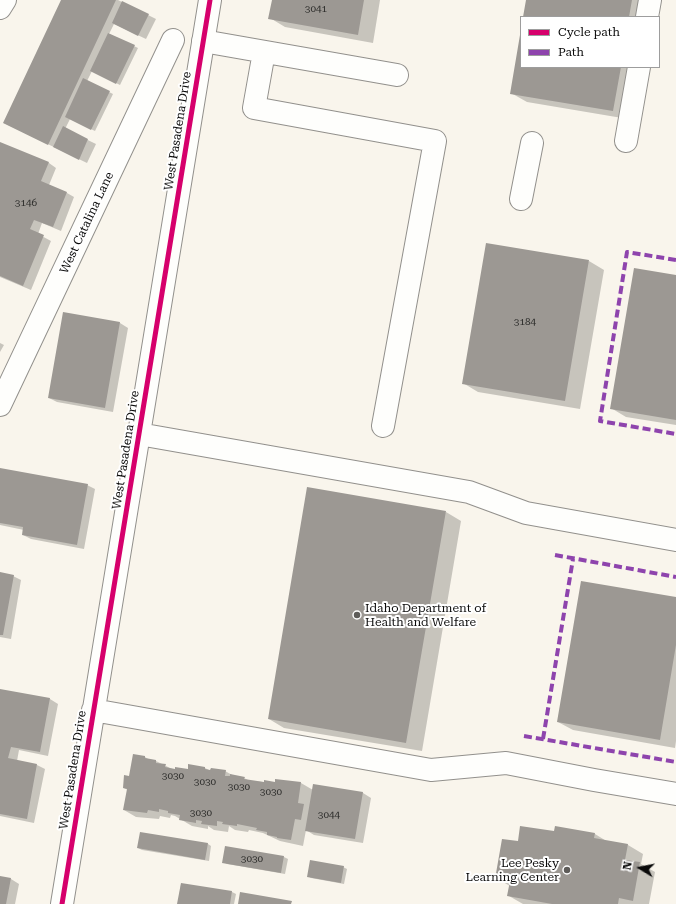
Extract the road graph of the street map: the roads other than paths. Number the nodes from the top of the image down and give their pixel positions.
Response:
1 (5, 0) edge
2 (210, 0) edge
3 (650, 0) edge
4 (0, 8) edge
5 (648, 16) edge
6 (173, 40) dead end
7 (203, 41) junction
8 (264, 52) junction
9 (639, 68) edge
10 (397, 75) dead end
11 (626, 141) dead end
12 (532, 143) dead end
13 (521, 199) dead end
14 (0, 405) edge
15 (383, 426) dead end
16 (139, 434) junction
17 (676, 540) edge
18 (94, 710) junction
19 (676, 794) edge
20 (62, 904) edge

1 - 4 street
2 - 7 street, West Pasadena Drive
3 - 5 street
6 - 14 street, West Catalina Lane
7 - 8 street
7 - 16 street, West Pasadena Drive
8 - 10 street
8 - 15 street
9 - 11 street
12 - 13 street
16 - 17 street
16 - 18 street, West Pasadena Drive
18 - 19 street
18 - 20 street, West Pasadena Drive

